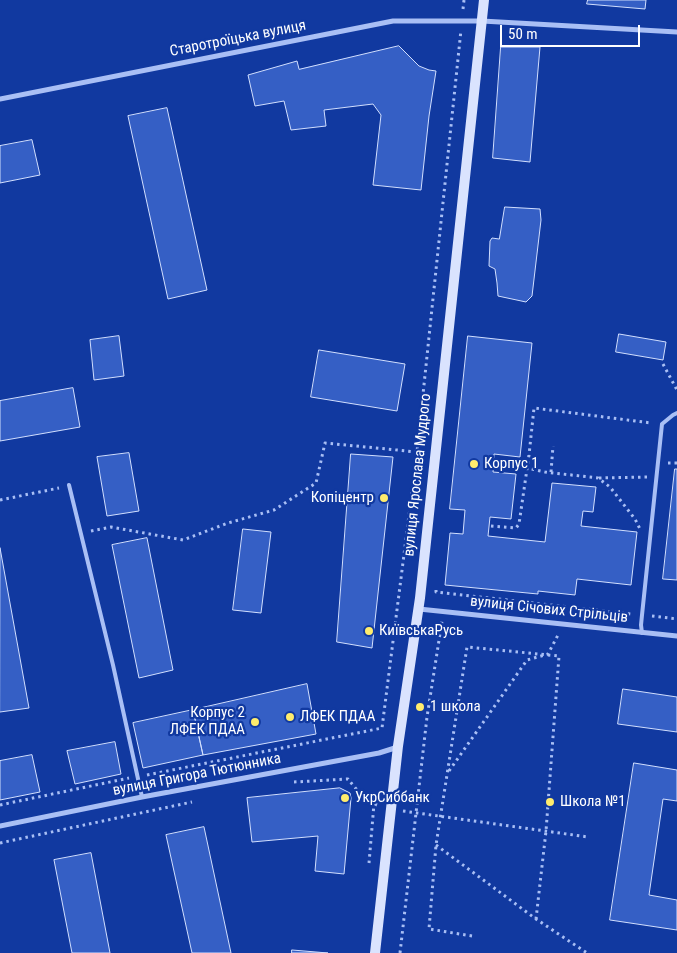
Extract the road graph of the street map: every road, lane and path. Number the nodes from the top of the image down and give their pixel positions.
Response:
1 (464, 0) edge
2 (484, 0) edge
3 (462, 20) junction
4 (482, 21) junction
5 (677, 32) edge
6 (0, 99) edge
7 (663, 364) dead end
8 (677, 390) edge
9 (677, 413) edge
10 (662, 424) junction
11 (553, 446) dead end
12 (417, 452) junction
13 (500, 462) dead end
14 (527, 468) junction
15 (551, 472) junction
16 (598, 478) junction
17 (656, 478) junction
18 (69, 485) joint
19 (0, 500) edge
20 (491, 526) dead end
21 (642, 532) dead end
22 (82, 535) junction
23 (436, 592) junction
24 (420, 598) junction
25 (399, 602) junction
26 (419, 609) junction
27 (444, 611) junction
28 (642, 615) junction
29 (677, 619) edge
30 (565, 624) junction
31 (642, 633) junction
32 (677, 636) edge
33 (548, 654) junction
34 (398, 746) junction
35 (447, 774) junction
36 (138, 776) junction
37 (294, 782) dead end
38 (142, 797) junction
39 (200, 800) dead end
40 (374, 804) dead end
41 (0, 805) edge
42 (416, 812) junction
43 (440, 816) junction
44 (0, 826) edge
45 (546, 831) junction
46 (588, 837) dead end
47 (0, 843) edge
48 (436, 845) junction
49 (536, 919) junction
50 (472, 936) dead end
51 (375, 953) edge
52 (400, 953) edge
53 (587, 953) edge

1 - 3 path
2 - 4 main road, вулиця Ярослава Мудрого
3 - 4 street, Старотроїцька вулиця
3 - 6 street, Старотроїцька вулиця
3 - 12 path
4 - 5 street, Старотроїцька вулиця
4 - 24 main road, вулиця Ярослава Мудрого
7 - 8 path
9 - 10 lane
10 - 14 path
10 - 17 lane
11 - 15 path
12 - 22 path
12 - 25 path
13 - 14 path
14 - 15 path
14 - 20 path
15 - 16 path
16 - 17 path
16 - 21 path
17 - 28 lane
18 - 19 path
18 - 22 lane
22 - 36 lane
23 - 24 path
23 - 27 path
23 - 28 path
24 - 25 path
24 - 26 main road, вулиця Ярослава Мудрого
25 - 36 path
26 - 27 street, вулиця Січових Стрільців
26 - 34 main road, вулиця Ярослава Мудрого
27 - 30 street, вулиця Січових Стрільців
27 - 42 path
28 - 29 path
28 - 31 lane
30 - 31 street, вулиця Січових Стрільців
30 - 33 path
31 - 32 street, вулиця Січових Стрільців
33 - 35 path
33 - 35 path
33 - 45 path
34 - 38 street, вулиця Григора Тютюнника
34 - 51 main road, вулиця Ярослава Мудрого
35 - 43 path
36 - 38 lane
36 - 41 path
37 - 40 path
38 - 44 street, вулиця Григора Тютюнника
39 - 47 path
42 - 43 path
42 - 52 path
43 - 45 path
43 - 48 path
45 - 46 path
45 - 49 path
48 - 49 path
48 - 50 path
49 - 53 path

